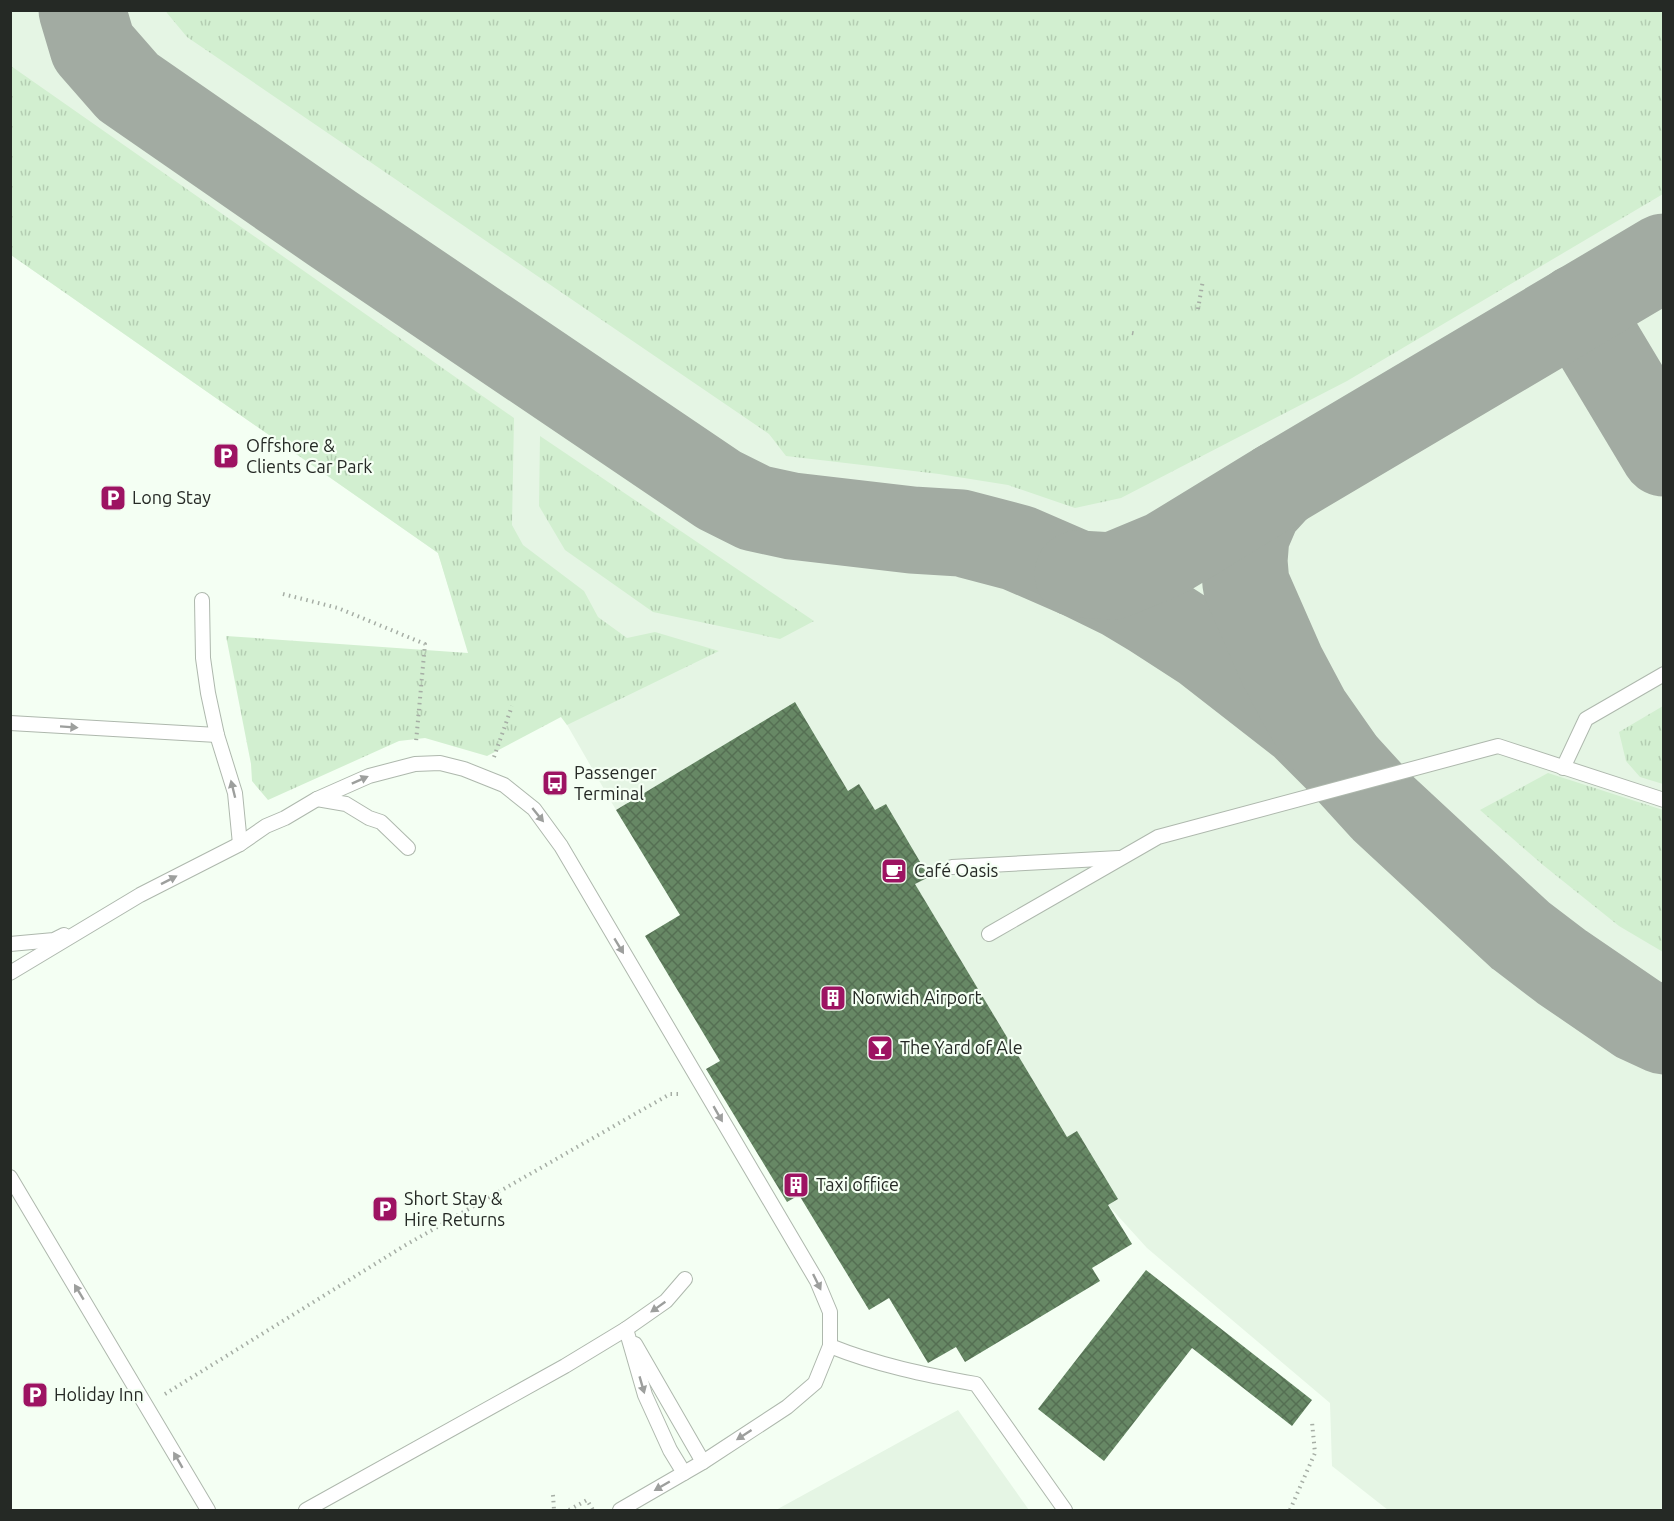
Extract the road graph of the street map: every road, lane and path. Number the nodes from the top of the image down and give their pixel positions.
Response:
1 (1203, 280) dead end
2 (1198, 309) dead end
3 (283, 594) dead end
4 (202, 600) dead end
5 (1664, 674) edge
6 (10, 723) edge
7 (218, 735) junction
8 (415, 764) junction
9 (1563, 768) junction
10 (317, 800) junction
11 (1664, 800) edge
12 (240, 844) junction
13 (408, 848) dead end
14 (1121, 858) junction
15 (952, 867) dead end
16 (140, 895) junction
17 (989, 934) dead end
18 (10, 944) edge
19 (10, 974) edge
20 (707, 1095) junction
21 (10, 1177) edge
22 (685, 1279) dead end
23 (626, 1329) junction
24 (830, 1346) junction
25 (146, 1406) junction
26 (1312, 1422) dead end
27 (703, 1462) junction
28 (684, 1473) junction
29 (553, 1495) dead end
30 (208, 1510) edge
31 (306, 1510) edge
32 (554, 1510) edge
33 (569, 1510) edge
34 (593, 1510) edge
35 (620, 1510) edge
36 (1065, 1510) edge
37 (1290, 1510) edge

1 - 2 path
3 - 8 path
4 - 7 lane
5 - 9 lane
6 -> 7 lane
12 -> 7 lane
10 -> 8 lane
8 -> 20 lane
9 - 11 lane
9 - 14 lane
10 - 12 lane
10 - 13 lane
16 -> 12 lane
14 - 15 lane
14 - 17 lane
16 - 18 lane
16 - 19 lane
20 -> 24 lane
20 - 25 path
25 -> 21 lane
22 -> 23 lane
23 - 27 lane
23 -> 28 lane
23 - 31 lane
24 -> 27 lane
24 - 36 lane
30 -> 25 lane
26 - 37 path
27 - 28 lane
28 -> 35 lane
29 - 32 path
33 - 34 path

